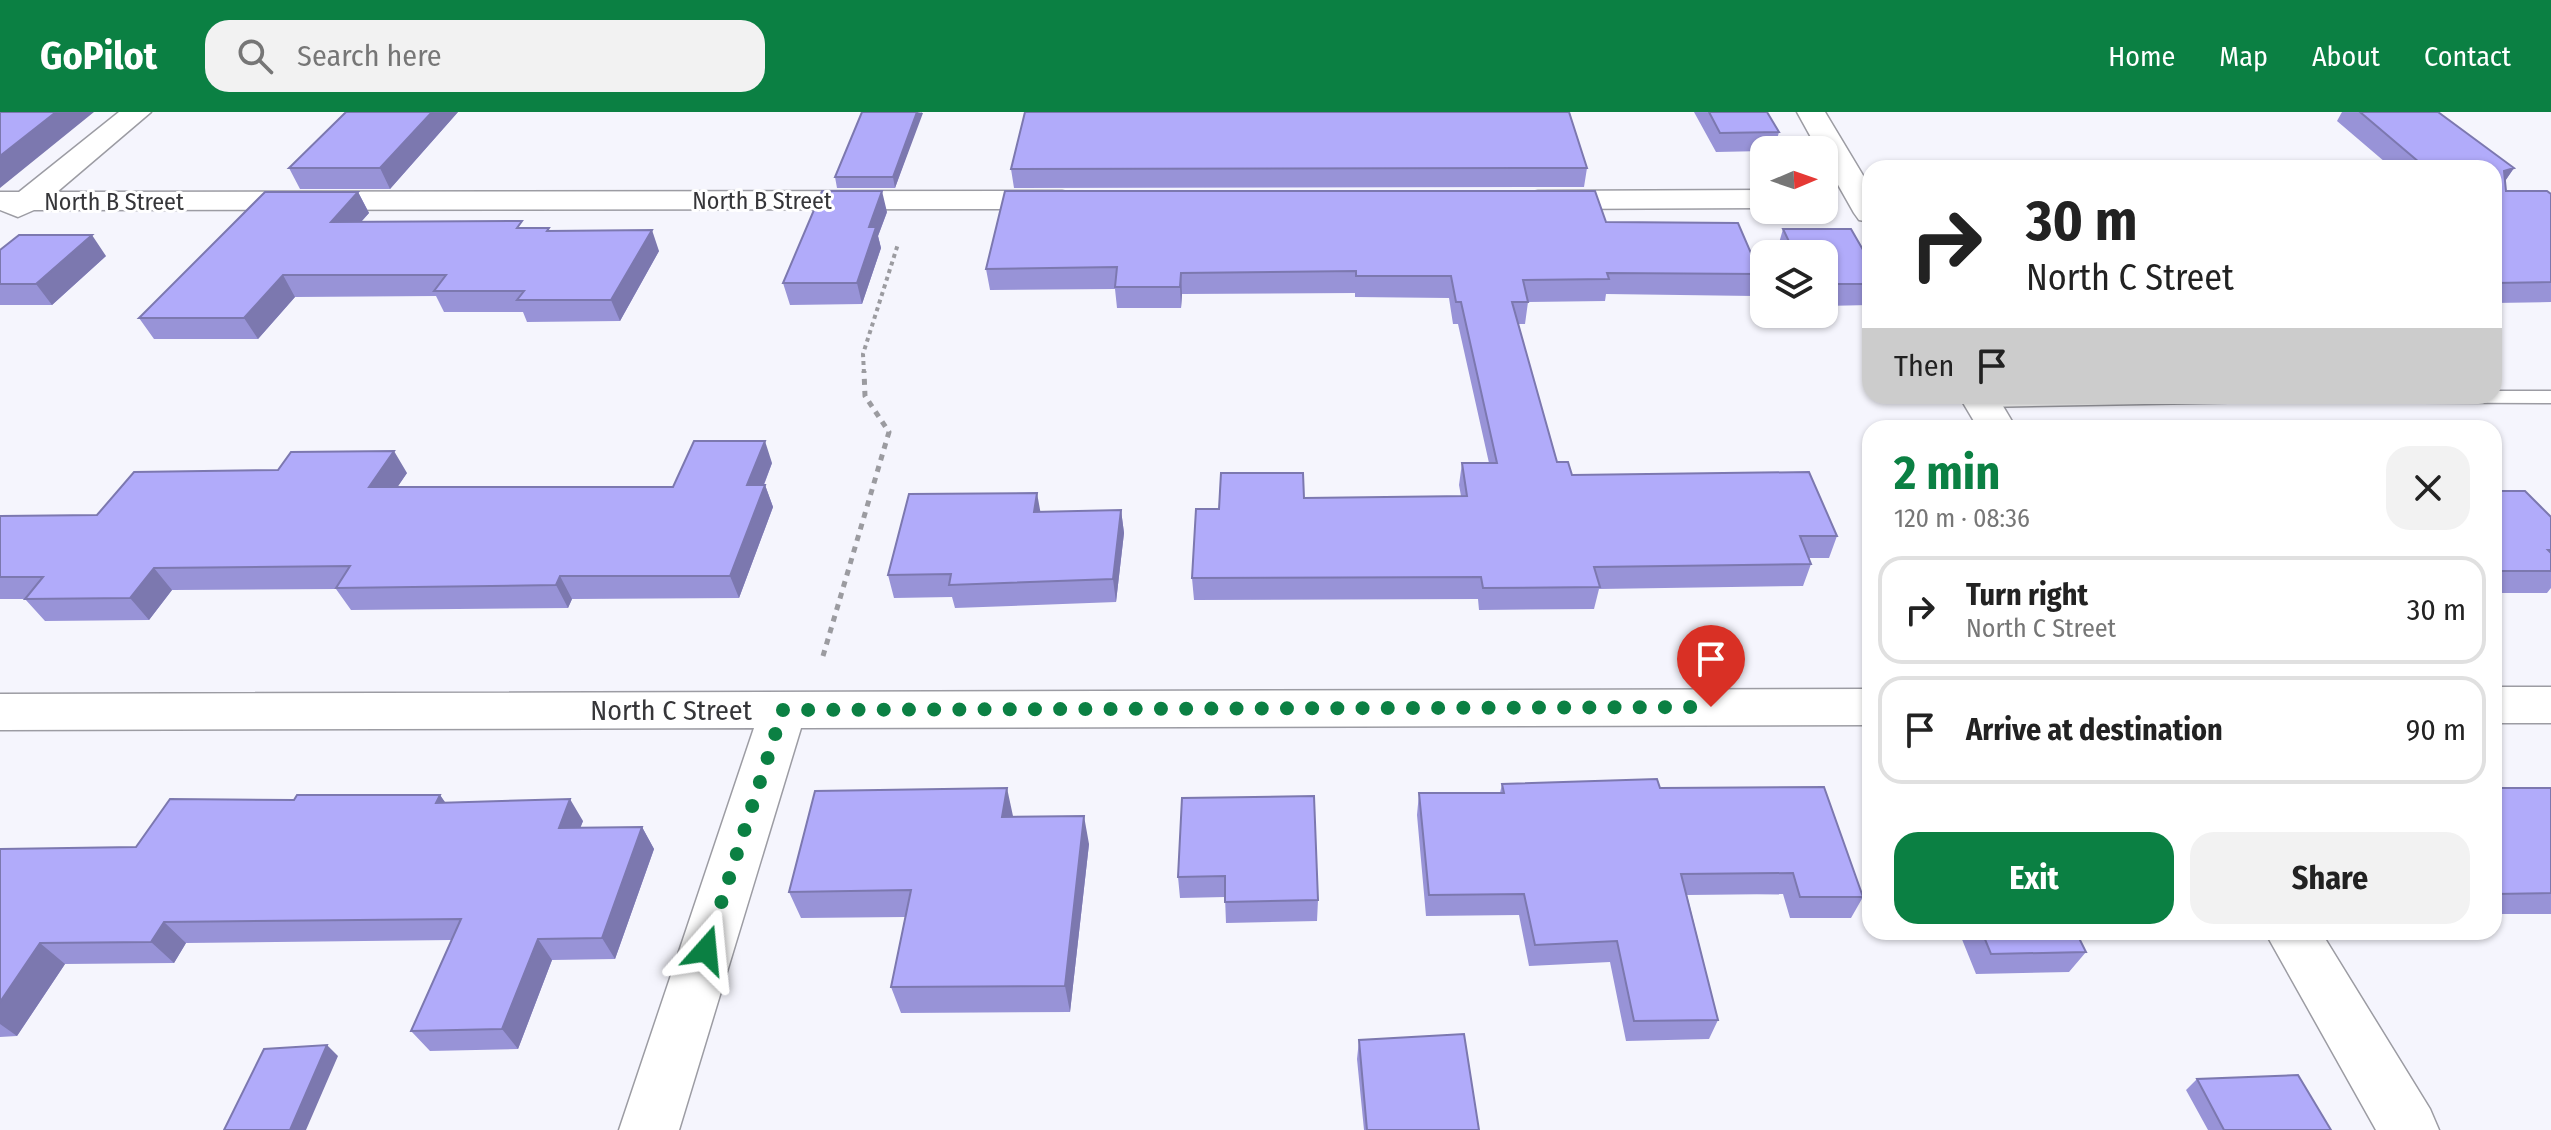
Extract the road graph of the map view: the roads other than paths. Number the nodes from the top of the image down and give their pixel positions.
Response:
1 (137, 112) edge
2 (1811, 112) edge
3 (1862, 196) edge
4 (1750, 199) edge
5 (1087, 200) edge
6 (1512, 200) edge
7 (1838, 200) edge
8 (13, 201) edge
9 (1862, 203) edge
10 (0, 222) edge
11 (2502, 397) edge
12 (2551, 397) edge
13 (2076, 404) edge
14 (1985, 408) edge
15 (2502, 705) edge
16 (2551, 705) edge
17 (1862, 707) edge
18 (783, 710) junction
19 (0, 712) edge
20 (2297, 940) edge
21 (649, 1130) edge
22 (2409, 1130) edge

1 - 8 street
2 - 3 street
4 - 6 street
5 - 8 street, North B Street
7 - 9 street
8 - 10 street
11 - 12 lane
13 - 14 lane
15 - 16 street
17 - 18 street, North C Street
18 - 19 street, North C Street
18 - 21 street
20 - 22 street

